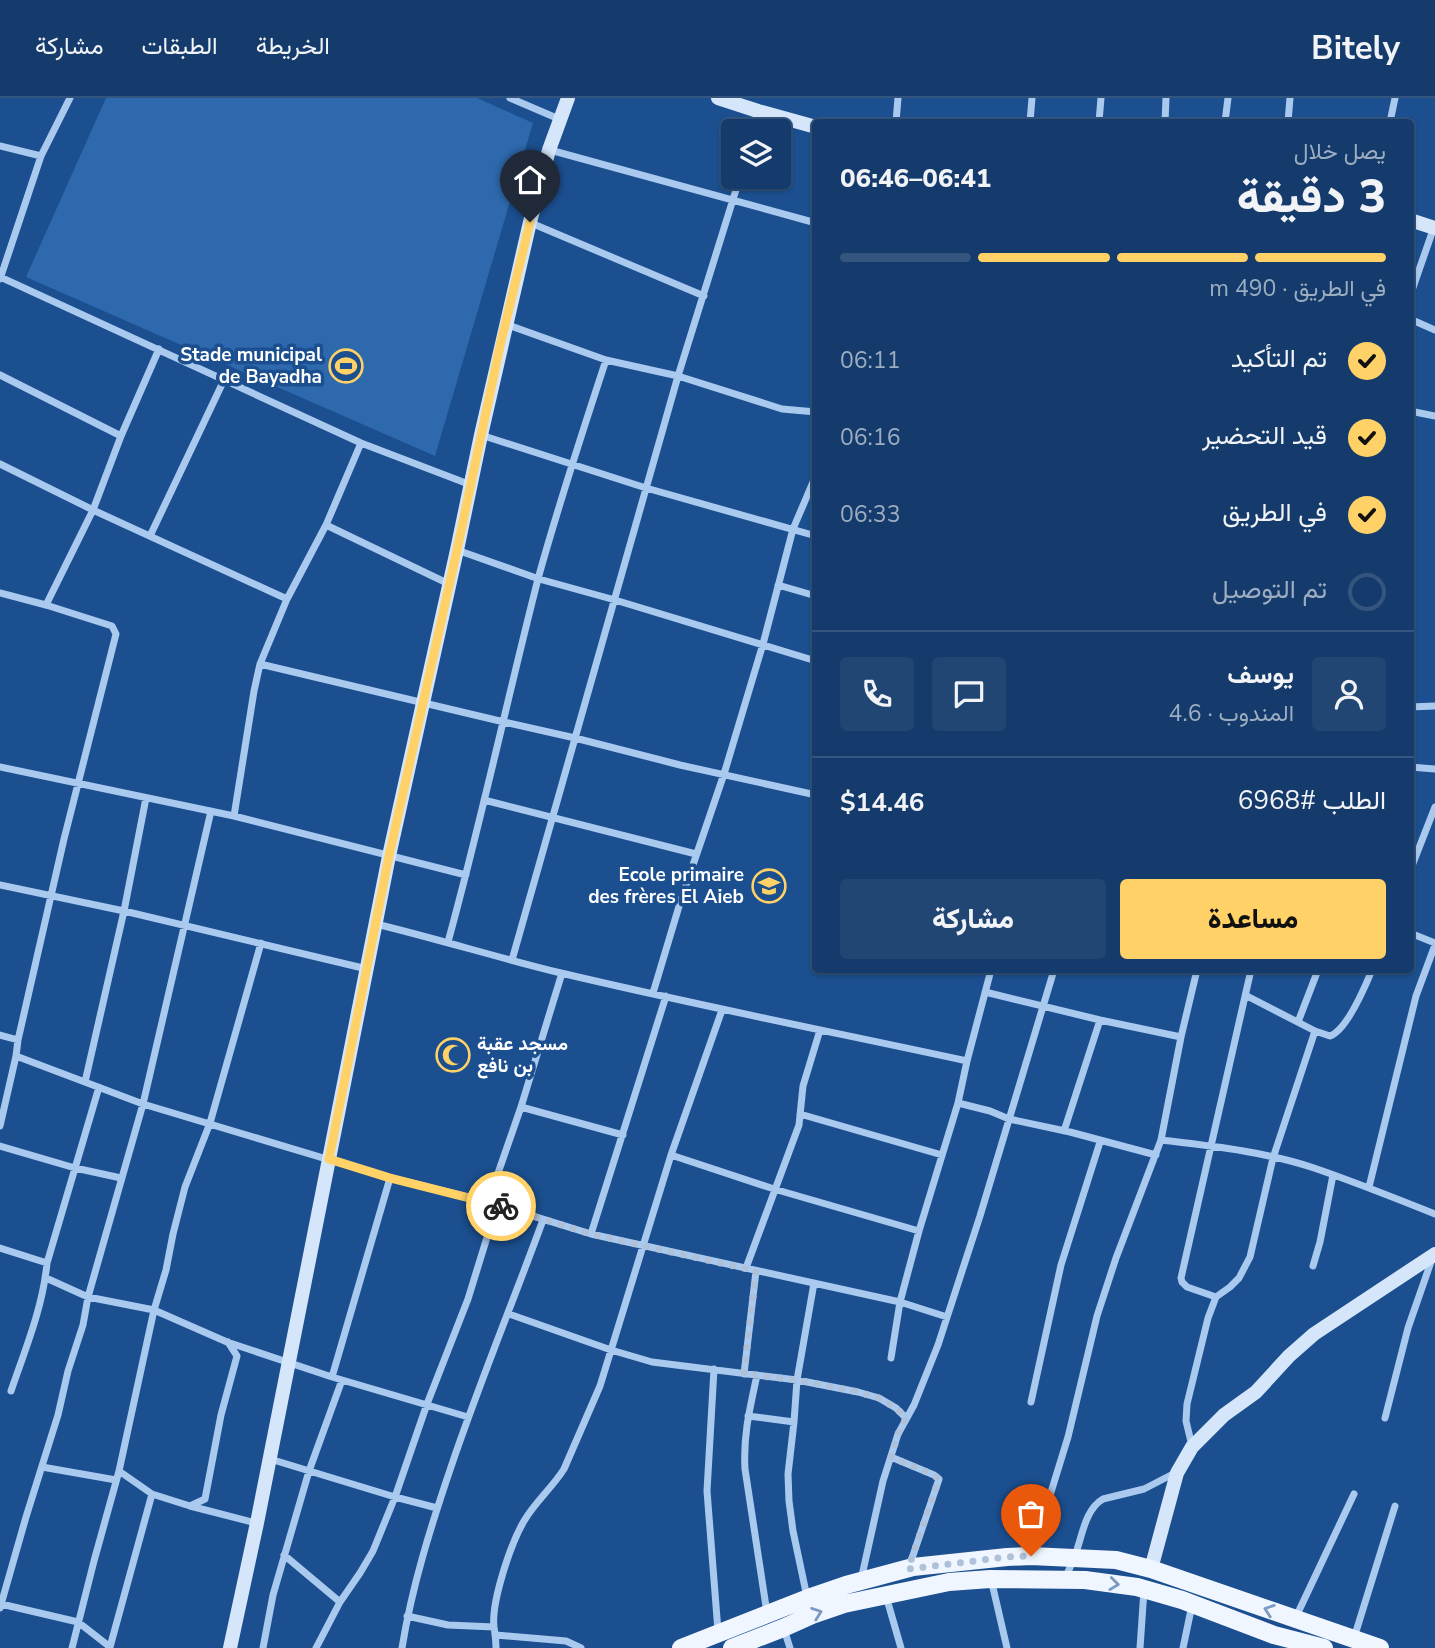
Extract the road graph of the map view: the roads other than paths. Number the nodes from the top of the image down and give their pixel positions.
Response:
1 (70, 98) edge
2 (510, 98) edge
3 (718, 98) edge
4 (898, 98) edge
5 (1032, 98) edge
6 (1101, 98) edge
7 (1166, 98) edge
8 (1228, 98) edge
9 (1290, 98) edge
10 (1395, 98) edge
11 (566, 99) edge
12 (758, 111) junction
13 (559, 119) junction
14 (756, 119) edge
15 (896, 119) edge
16 (1030, 119) edge
17 (1099, 119) edge
18 (1165, 119) edge
19 (1224, 119) edge
20 (1288, 119) edge
21 (1391, 119) edge
22 (812, 126) edge
23 (0, 146) edge
24 (549, 150) junction
25 (41, 156) junction
26 (736, 189) edge
27 (733, 201) junction
28 (1414, 221) edge
29 (530, 222) junction
30 (812, 222) edge
31 (1434, 226) edge
32 (0, 277) edge
33 (1414, 284) edge
34 (704, 296) junction
35 (1414, 321) edge
36 (505, 324) junction
37 (1435, 330) edge
38 (159, 349) junction
39 (606, 360) junction
40 (0, 374) edge
41 (678, 376) junction
42 (223, 380) junction
43 (812, 412) edge
44 (1414, 412) edge
45 (1435, 416) edge
46 (481, 435) junction
47 (121, 436) junction
48 (361, 443) junction
49 (572, 463) junction
50 (0, 464) edge
51 (812, 484) edge
52 (471, 485) junction
53 (646, 488) junction
54 (93, 510) junction
55 (326, 525) junction
56 (793, 529) junction
57 (812, 535) edge
58 (150, 536) junction
59 (457, 550) junction
60 (538, 579) junction
61 (449, 584) junction
62 (778, 585) junction
63 (0, 593) edge
64 (812, 595) edge
65 (286, 599) junction
66 (615, 600) junction
67 (46, 605) junction
68 (763, 644) junction
69 (812, 660) edge
70 (260, 664) junction
71 (422, 702) junction
72 (1435, 706) edge
73 (1414, 707) edge
74 (504, 722) junction
75 (575, 738) junction
76 (1414, 766) edge
77 (0, 767) edge
78 (1435, 769) edge
79 (724, 774) junction
80 (78, 783) junction
81 (812, 794) edge
82 (146, 798) junction
83 (485, 800) junction
84 (1435, 807) edge
85 (211, 811) junction
86 (233, 816) junction
87 (552, 817) junction
88 (696, 854) junction
89 (389, 856) junction
90 (1414, 861) edge
91 (466, 875) junction
92 (0, 885) edge
93 (51, 896) junction
94 (124, 911) junction
95 (376, 924) junction
96 (184, 926) junction
97 (1414, 935) edge
98 (448, 942) junction
99 (261, 943) junction
100 (1435, 944) edge
101 (512, 960) junction
102 (367, 969) junction
103 (562, 973) junction
104 (990, 973) edge
105 (1053, 973) edge
106 (1196, 973) edge
107 (1251, 973) edge
108 (1317, 973) edge
109 (1371, 973) edge
110 (985, 992) junction
111 (653, 993) junction
112 (666, 996) junction
113 (1247, 996) junction
114 (1044, 1007) junction
115 (722, 1010) junction
116 (1100, 1020) junction
117 (1298, 1023) junction
118 (820, 1030) junction
119 (1315, 1031) junction
120 (0, 1035) edge
121 (1181, 1037) junction
122 (18, 1040) junction
123 (16, 1056) junction
124 (967, 1061) junction
125 (85, 1082) junction
126 (99, 1087) junction
127 (958, 1103) junction
128 (143, 1104) junction
129 (521, 1107) junction
130 (800, 1114) junction
131 (1009, 1119) junction
132 (210, 1123) junction
133 (0, 1126) edge
134 (1064, 1131) junction
135 (623, 1135) junction
136 (1161, 1140) junction
137 (1100, 1142) junction
138 (0, 1146) edge
139 (1211, 1146) junction
140 (671, 1154) junction
141 (1156, 1155) junction
142 (942, 1156) junction
143 (1273, 1158) junction
144 (329, 1159) junction
145 (75, 1168) junction
146 (1333, 1175) junction
147 (121, 1178) junction
148 (390, 1178) junction
149 (1369, 1187) junction
150 (774, 1189) junction
151 (488, 1202) junction
152 (497, 1205) junction
153 (1435, 1214) edge
154 (543, 1220) junction
155 (919, 1231) junction
156 (591, 1234) junction
157 (643, 1245) junction
158 (0, 1248) edge
159 (1434, 1255) edge
160 (47, 1263) junction
161 (1313, 1266) dead end
162 (746, 1268) junction
163 (756, 1271) junction
164 (46, 1278) junction
165 (814, 1283) junction
166 (88, 1297) junction
167 (1216, 1297) junction
168 (900, 1302) junction
169 (154, 1310) junction
170 (509, 1314) junction
171 (947, 1317) junction
172 (227, 1342) junction
173 (611, 1350) junction
174 (891, 1358) dead end
175 (289, 1362) junction
176 (714, 1370) junction
177 (744, 1374) junction
178 (757, 1375) junction
179 (332, 1377) junction
180 (342, 1380) junction
181 (797, 1380) junction
182 (10, 1391) dead end
183 (1031, 1402) dead end
184 (427, 1404) junction
185 (748, 1416) junction
186 (468, 1417) junction
187 (906, 1418) junction
188 (1385, 1418) dead end
189 (794, 1422) junction
190 (1192, 1447) junction
191 (891, 1457) junction
192 (269, 1458) junction
193 (42, 1466) junction
194 (119, 1471) junction
195 (309, 1471) junction
196 (1177, 1473) junction
197 (116, 1480) junction
198 (152, 1494) junction
199 (1354, 1494) dead end
200 (395, 1497) junction
201 (190, 1506) junction
202 (1395, 1506) dead end
203 (437, 1508) junction
204 (257, 1523) junction
205 (284, 1555) junction
206 (1031, 1556) junction
207 (1074, 1558) junction
208 (908, 1569) junction
209 (1151, 1570) junction
210 (990, 1579) junction
211 (1065, 1580) junction
212 (861, 1581) junction
213 (1144, 1589) junction
214 (886, 1596) junction
215 (808, 1598) junction
216 (340, 1602) junction
217 (1192, 1604) junction
218 (1, 1606) edge
219 (767, 1615) junction
220 (407, 1616) junction
221 (1295, 1619) junction
222 (78, 1622) junction
223 (783, 1628) junction
224 (495, 1631) junction
225 (718, 1634) junction
226 (1354, 1639) junction
227 (1273, 1641) edge
228 (72, 1648) edge
229 (112, 1648) edge
230 (230, 1648) edge
231 (263, 1648) edge
232 (316, 1648) edge
233 (402, 1648) edge
234 (495, 1648) edge
235 (581, 1648) edge
236 (681, 1648) edge
237 (732, 1648) edge
238 (790, 1648) edge
239 (901, 1648) edge
240 (1007, 1648) edge
241 (1140, 1648) edge
242 (1183, 1648) edge
243 (1324, 1648) edge
244 (1380, 1648) edge

1 - 25 street
2 - 13 street
3 - 12 main road
4 - 15 street
5 - 16 street
6 - 17 street
7 - 18 street
8 - 19 street
9 - 20 street
10 - 21 street
11 - 13 main road
12 - 14 street
12 - 22 main road
13 - 24 main road
23 - 25 street
24 - 27 street
24 - 29 main road
25 - 32 street
26 - 27 street
27 - 30 street
27 - 34 street
28 - 31 main road
29 - 34 street
29 - 36 main road
31 - 33 street
32 - 38 street
34 - 41 street
35 - 37 street
36 - 39 street
36 - 46 main road
38 - 42 street
38 - 47 street
39 - 41 street
39 - 49 street
40 - 47 street
41 - 43 street
41 - 53 street
42 - 48 street
42 - 58 street
44 - 45 street
46 - 49 street
46 - 52 main road
47 - 54 street
48 - 52 street
48 - 55 street
49 - 53 street
49 - 60 street
50 - 54 street
51 - 56 street
52 - 59 main road
53 - 56 street
53 - 66 street
54 - 58 street
54 - 67 street
55 - 61 street
55 - 65 street
56 - 57 street
56 - 62 street
58 - 65 street
59 - 60 street
59 - 61 main road
60 - 66 street
60 - 74 street
61 - 71 main road
62 - 64 street
62 - 68 street
63 - 67 street
65 - 70 street
66 - 68 street
66 - 75 street
67 - 80 street
68 - 69 street
68 - 79 street
70 - 71 street
70 - 86 street
71 - 74 street
71 - 89 main road
72 - 73 street
74 - 75 street
74 - 83 street
75 - 79 street
75 - 87 street
76 - 78 street
77 - 80 street
79 - 81 street
79 - 88 street
80 - 82 street
80 - 93 street
82 - 85 street
82 - 94 street
83 - 87 street
83 - 91 street
84 - 90 street
85 - 86 street
85 - 96 street
86 - 89 street
87 - 88 street
87 - 101 street
88 - 111 street
89 - 91 street
89 - 95 main road
91 - 98 street
92 - 93 street
93 - 94 street
93 - 122 street
94 - 96 street
94 - 125 street
95 - 98 street
95 - 102 main road
96 - 99 street
96 - 128 street
97 - 100 street
98 - 101 street
99 - 102 street
99 - 132 street
100 - 149 street
101 - 103 street
102 - 144 main road
103 - 111 street
103 - 129 street
104 - 110 street
105 - 114 street
106 - 121 street
107 - 113 street
108 - 117 street
109 - 119 street
110 - 114 street
110 - 124 street
111 - 112 street
112 - 115 street
112 - 135 street
113 - 117 street
113 - 139 street
114 - 116 street
114 - 131 street
115 - 118 street
115 - 140 street
116 - 121 street
116 - 134 street
117 - 119 street
118 - 124 street
118 - 130 street
119 - 143 street
120 - 122 street
121 - 136 street
122 - 123 street
123 - 125 street
123 - 133 street
124 - 127 street
125 - 126 street
126 - 128 street
126 - 145 street
127 - 131 street
127 - 142 street
128 - 132 street
128 - 147 street
129 - 135 street
129 - 151 street
130 - 142 street
130 - 150 street
131 - 134 street
131 - 171 street
132 - 144 street
132 - 169 street
134 - 137 street
135 - 156 street
136 - 139 street
136 - 141 street
137 - 141 street
137 - 183 street
138 - 145 street
139 - 143 street
139 - 167 street
140 - 150 street
140 - 157 street
141 - 206 street
142 - 155 street
143 - 146 street
143 - 167 street
144 - 148 street
144 - 175 main road
145 - 147 street
145 - 160 street
146 - 149 street
146 - 161 street
147 - 166 street
148 - 151 street
148 - 179 street
149 - 153 street
150 - 155 street
150 - 162 street
151 - 152 street
152 - 154 street
152 - 184 street
154 - 156 street
154 - 170 street
155 - 168 street
156 - 157 street
157 - 162 street
157 - 173 street
158 - 160 street
159 - 188 street
159 - 190 main road
160 - 164 street
162 - 163 street
163 - 165 street
163 - 177 street
164 - 166 street
164 - 182 street
165 - 168 street
165 - 181 street
166 - 169 street
166 - 193 street
167 - 190 street
168 - 171 street
168 - 174 street
169 - 172 street
169 - 194 street
170 - 173 street
170 - 186 street
171 - 187 street
172 - 175 street
172 - 201 street
173 - 176 street
173 - 224 street
175 - 179 street
175 - 192 main road
176 - 177 street
176 - 225 street
177 - 178 street
178 - 181 street
178 - 185 street
179 - 180 street
180 - 184 street
180 - 195 street
181 - 187 street
181 - 189 street
184 - 186 street
184 - 200 street
185 - 189 street
185 - 219 street
186 - 203 street
187 - 191 street
189 - 215 street
190 - 196 main road
191 - 208 street
191 - 212 street
192 - 195 street
192 - 204 main road
193 - 197 street
193 - 218 street
194 - 197 street
194 - 198 street
195 - 200 street
195 - 205 street
196 - 207 street
196 - 209 main road
197 - 222 street
198 - 201 street
198 - 229 street
199 - 221 street
200 - 203 street
200 - 216 street
201 - 204 street
202 - 226 street
203 - 220 street
204 - 230 main road
205 - 216 street
205 - 231 street
206 - 207 main road
206 - 208 main road
207 - 209 main road
207 - 211 street
208 - 212 main road
221 -> 209 main road
210 - 211 main road
210 - 214 main road
210 - 240 street
211 -> 213 main road
212 - 215 main road
213 - 217 main road
213 - 241 street
223 -> 214 main road
214 - 239 street
215 - 219 main road
216 - 232 street
217 - 227 main road
217 - 242 street
218 - 222 street
219 - 225 main road
220 - 224 street
220 - 233 street
221 - 226 main road
222 - 228 street
222 - 229 street
223 - 237 main road
223 - 238 street
224 - 234 street
224 - 235 street
225 - 236 main road
226 - 244 main road
227 - 243 main road

